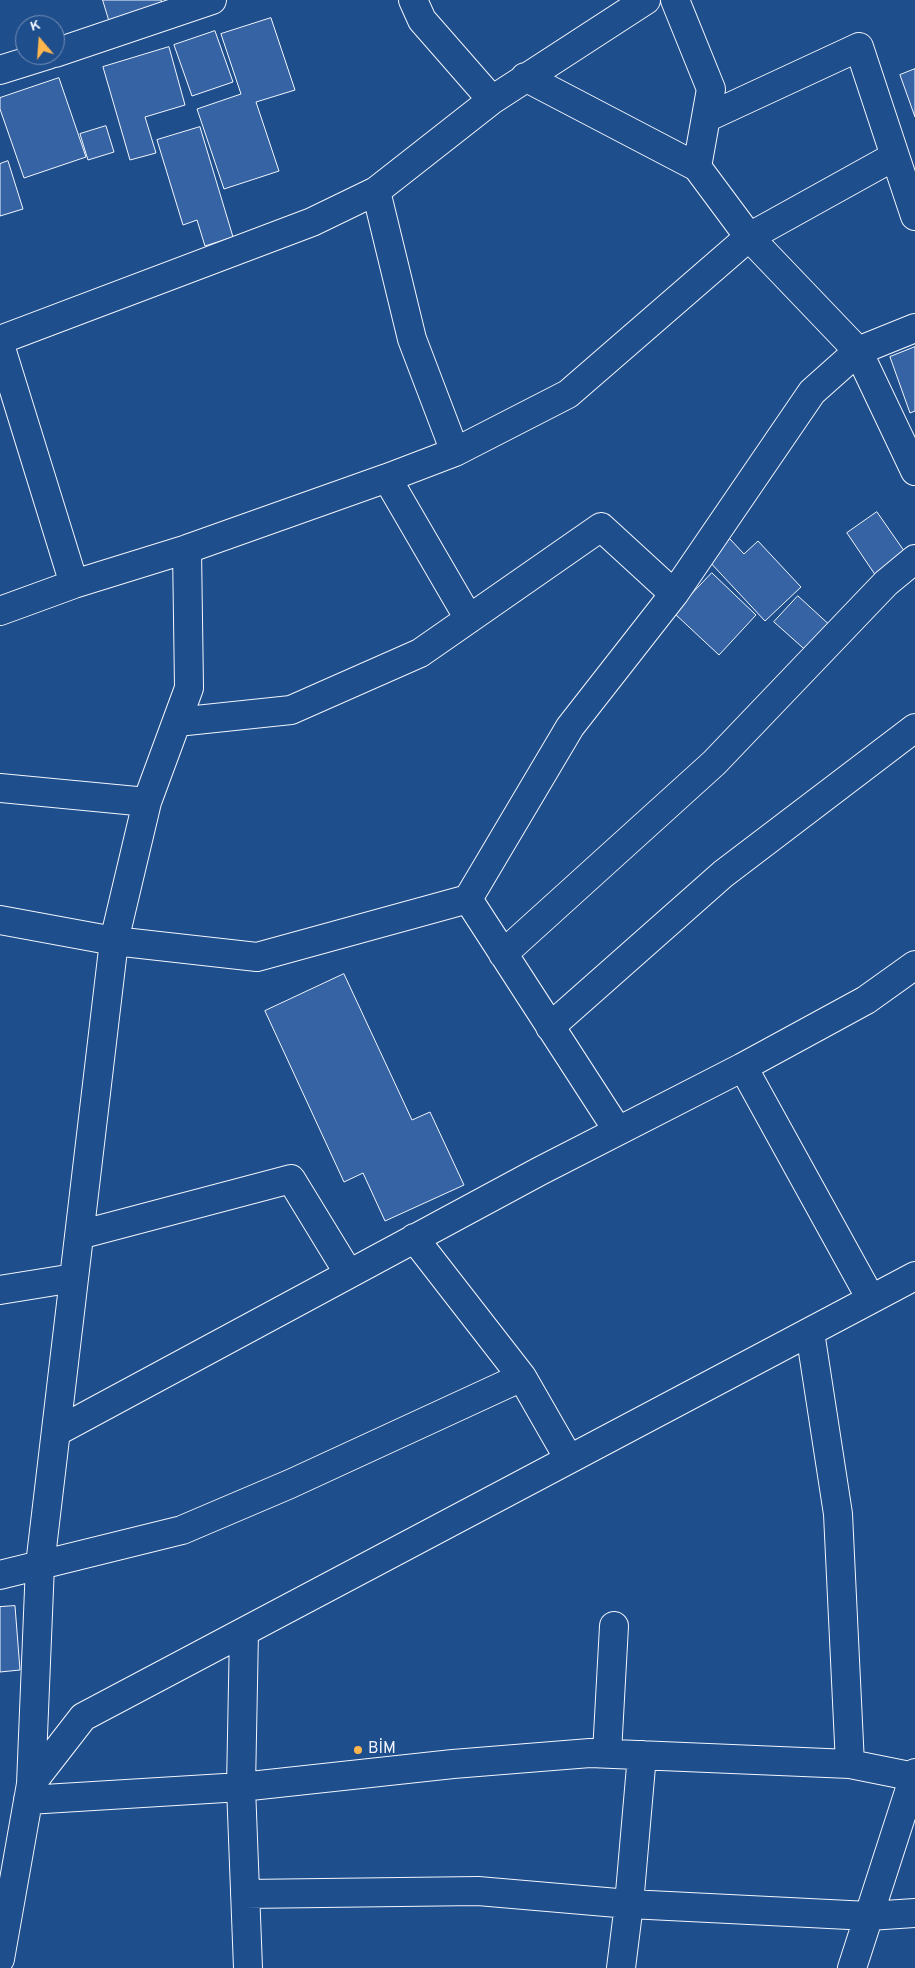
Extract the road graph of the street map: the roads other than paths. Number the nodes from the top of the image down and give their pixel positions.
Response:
1 (212, 0) edge
2 (413, 0) edge
3 (646, 0) edge
4 (675, 0) edge
5 (65, 50) edge
6 (16, 65) edge
7 (0, 70) edge
8 (525, 77) junction
9 (492, 100) junction
10 (706, 118) junction
11 (895, 156) junction
12 (697, 167) junction
13 (376, 191) junction
14 (915, 216) edge
15 (749, 237) junction
16 (915, 328) edge
17 (0, 340) edge
18 (0, 345) edge
19 (858, 351) junction
20 (455, 452) junction
21 (915, 471) edge
22 (387, 478) junction
23 (187, 549) junction
24 (915, 559) edge
25 (74, 584) junction
26 (674, 594) junction
27 (0, 611) edge
28 (469, 619) junction
29 (177, 722) junction
30 (915, 728) edge
31 (0, 788) edge
32 (147, 802) junction
33 (468, 899) junction
34 (0, 920) edge
35 (114, 941) junction
36 (503, 954) junction
37 (915, 965) edge
38 (550, 1027) junction
39 (743, 1067) junction
40 (618, 1131) junction
41 (78, 1235) junction
42 (414, 1238) junction
43 (349, 1274) junction
44 (915, 1276) edge
45 (74, 1278) junction
46 (0, 1290) edge
47 (871, 1299) junction
48 (810, 1332) junction
49 (522, 1377) junction
50 (56, 1432) junction
51 (570, 1459) junction
52 (40, 1565) junction
53 (0, 1575) edge
54 (614, 1626) dead end
55 (244, 1632) junction
56 (607, 1753) junction
57 (642, 1755) junction
58 (850, 1764) junction
59 (914, 1776) edge
60 (241, 1787) junction
61 (30, 1792) junction
62 (245, 1894) junction
63 (629, 1904) junction
64 (915, 1913) edge
65 (869, 1916) junction
66 (0, 1959) edge
67 (248, 1968) edge
68 (621, 1968) edge
69 (852, 1968) edge

1 - 5 street
2 - 9 street
3 - 8 street
4 - 10 street
6 - 7 street
8 - 9 street
8 - 12 street
9 - 13 street
10 - 11 street
10 - 12 street
11 - 14 street
11 - 15 street
12 - 15 street
13 - 17 street
13 - 20 street
15 - 19 street
15 - 20 street
16 - 19 street
18 - 25 street
19 - 21 street
19 - 26 street
20 - 22 street
22 - 23 street
22 - 28 street
23 - 25 street
23 - 29 street
24 - 36 street
25 - 27 street
26 - 28 street
26 - 33 street
28 - 29 street
29 - 32 street
30 - 38 street
31 - 32 street
32 - 35 street
33 - 35 street
33 - 36 street
34 - 35 street
35 - 41 street
36 - 38 street
37 - 39 street
38 - 40 street
39 - 40 street
39 - 47 street
40 - 42 street
41 - 43 street
41 - 45 street
42 - 43 street
42 - 49 street
43 - 50 street
44 - 47 street
45 - 46 street
45 - 50 street
47 - 48 street
48 - 51 street
48 - 58 street
49 - 51 street
49 - 52 street
50 - 52 street
51 - 55 street
52 - 53 street
52 - 61 street
54 - 56 street
55 - 60 street
55 - 61 street
56 - 57 street
56 - 60 street
57 - 58 street
57 - 63 street
58 - 59 street
59 - 65 street
60 - 61 street
60 - 62 street
61 - 66 street
62 - 63 street
62 - 67 street
63 - 65 street
63 - 68 street
64 - 65 street
65 - 69 street

